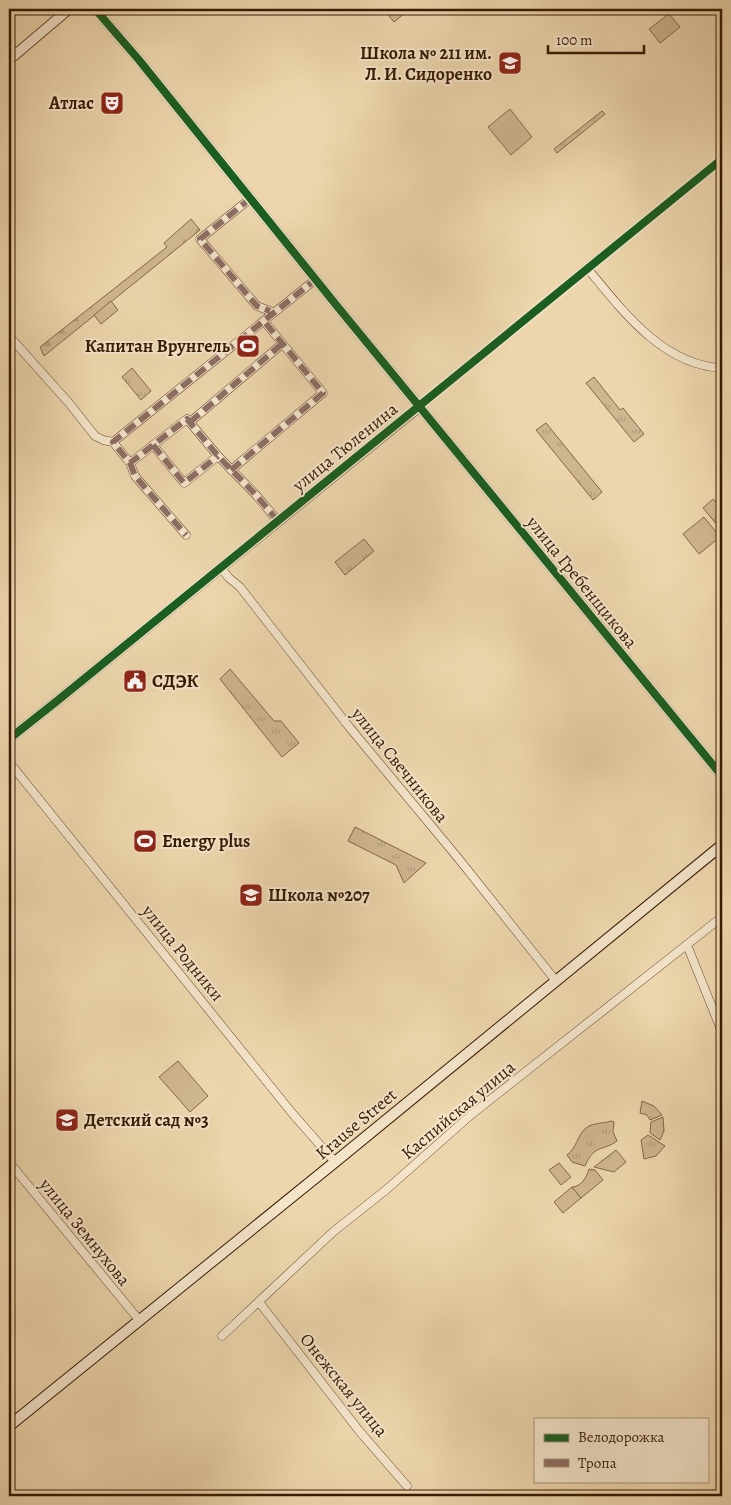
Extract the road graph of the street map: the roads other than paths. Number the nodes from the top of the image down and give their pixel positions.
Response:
1 (70, 9) edge
2 (95, 9) edge
3 (9, 60) edge
4 (722, 158) edge
5 (251, 198) junction
6 (586, 268) junction
7 (316, 279) junction
8 (270, 311) dead end
9 (264, 321) junction
10 (9, 336) edge
11 (282, 344) junction
12 (722, 368) edge
13 (420, 406) junction
14 (190, 422) junction
15 (113, 442) junction
16 (153, 445) junction
17 (218, 456) junction
18 (130, 463) junction
19 (231, 470) junction
20 (278, 521) junction
21 (186, 535) dead end
22 (221, 568) junction
23 (9, 739) edge
24 (9, 762) edge
25 (722, 776) edge
26 (722, 845) edge
27 (722, 917) edge
28 (687, 945) junction
29 (556, 982) junction
30 (722, 1032) edge
31 (9, 1162) edge
32 (335, 1162) junction
33 (258, 1302) junction
34 (139, 1320) junction
35 (222, 1336) dead end
36 (9, 1426) edge
37 (407, 1486) dead end

1 - 3 street
2 - 5 street, улица Гребенщикова
4 - 6 street, улица Тюленина
5 - 7 street, улица Гребенщикова
5 - 8 street
6 - 12 street
6 - 13 street, улица Тюленина
7 - 9 street
7 - 13 street, улица Гребенщикова
9 - 11 street
9 - 15 street
10 - 15 street
11 - 14 street
11 - 19 street
13 - 20 street, улица Тюленина
13 - 25 street, улица Гребенщикова
14 - 16 street
14 - 17 street
15 - 18 street
16 - 17 street
16 - 18 street
17 - 19 street
18 - 21 street
19 - 20 street
20 - 22 street, улица Тюленина
22 - 23 street, улица Тюленина
22 - 29 street, улица Свечникова
24 - 32 street, улица Родники
26 - 29 main road, Krause Street
27 - 28 street, Каспийская улица
28 - 30 street
28 - 33 street, Каспийская улица
29 - 32 main road, Krause Street
31 - 34 street, улица Земнухова
32 - 34 main road, Krause Street
33 - 35 street, Каспийская улица
33 - 37 street, Онежская улица
34 - 36 main road, Krause Street

